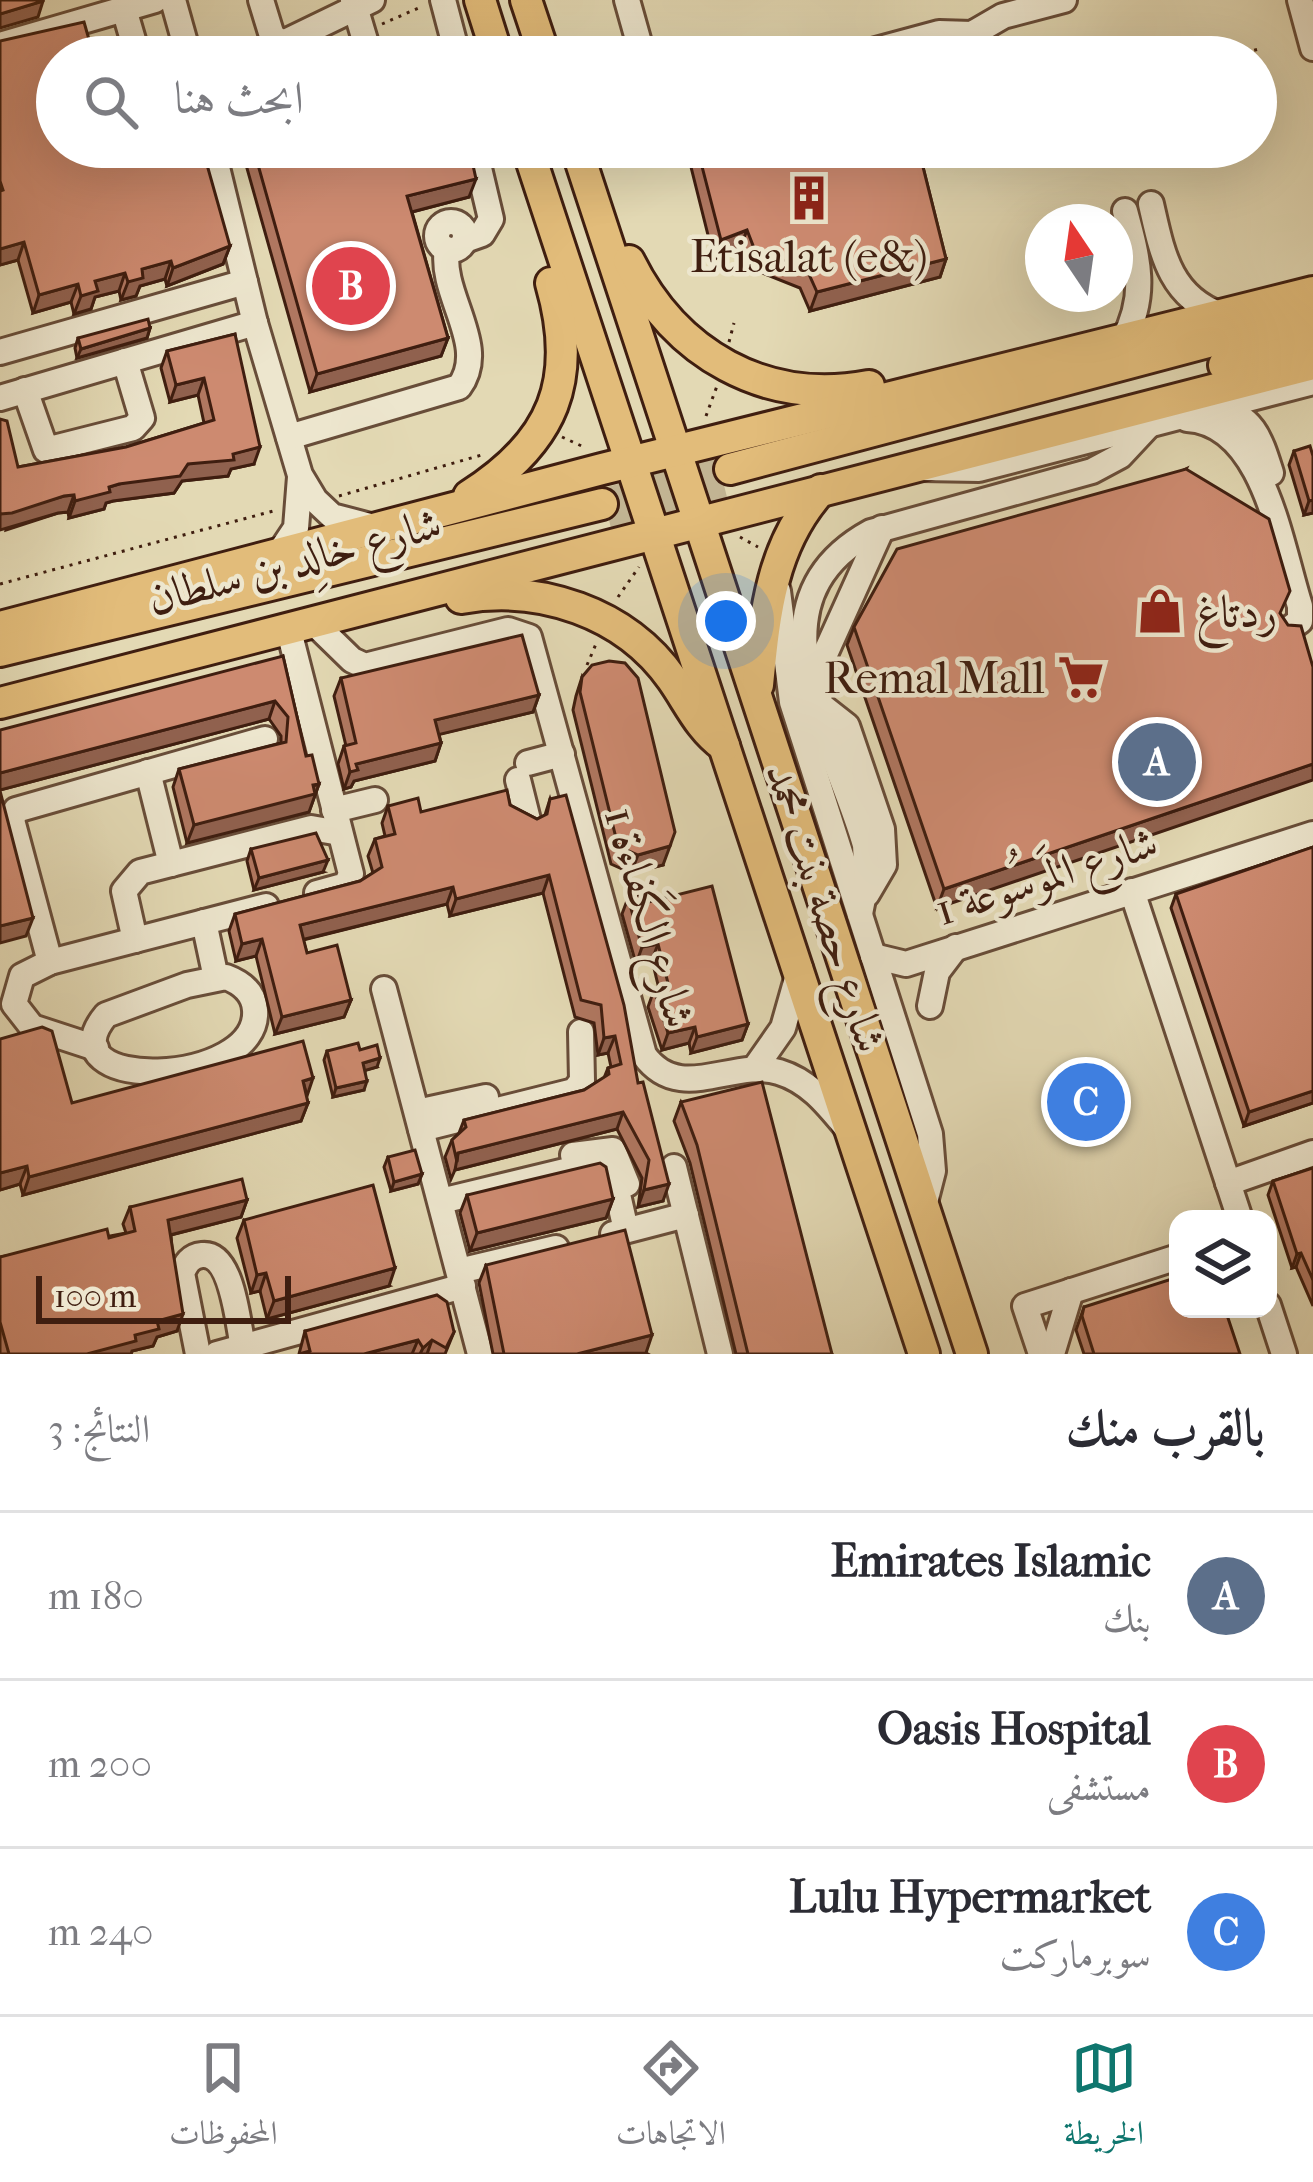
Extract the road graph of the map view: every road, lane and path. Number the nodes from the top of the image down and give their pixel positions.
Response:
1 (155, 0) edge
2 (173, 0) edge
3 (261, 0) edge
4 (443, 0) edge
5 (480, 0) edge
6 (526, 0) edge
7 (627, 0) edge
8 (1064, 0) edge
9 (1300, 0) edge
10 (360, 3) edge
11 (124, 9) junction
12 (132, 36) edge
13 (183, 36) edge
14 (272, 36) edge
15 (296, 36) edge
16 (366, 36) edge
17 (451, 36) edge
18 (491, 36) edge
19 (538, 36) edge
20 (637, 36) edge
21 (928, 36) edge
22 (0, 45) edge
23 (1313, 48) edge
24 (217, 168) edge
25 (480, 168) edge
26 (530, 168) edge
27 (533, 168) edge
28 (583, 168) edge
29 (587, 182) junction
30 (1150, 204) dead end
31 (1133, 247) edge
32 (245, 282) junction
33 (208, 292) junction
34 (1313, 292) edge
35 (152, 308) junction
36 (1313, 314) edge
37 (1221, 315) junction
38 (255, 323) junction
39 (220, 333) junction
40 (59, 335) junction
41 (1313, 342) edge
42 (1108, 345) junction
43 (164, 350) junction
44 (0, 352) edge
45 (125, 361) junction
46 (1313, 364) edge
47 (724, 366) junction
48 (70, 377) junction
49 (1313, 382) edge
50 (12, 394) edge
51 (1214, 410) junction
52 (1178, 418) junction
53 (1148, 426) junction
54 (543, 428) junction
55 (289, 437) junction
56 (673, 441) junction
57 (629, 453) junction
58 (483, 454) dead end
59 (914, 466) junction
60 (820, 490) junction
61 (309, 502) junction
62 (433, 514) junction
63 (700, 521) junction
64 (385, 528) junction
65 (882, 528) junction
66 (656, 532) junction
67 (276, 558) junction
68 (776, 570) junction
69 (0, 584) edge
70 (1313, 600) edge
71 (389, 602) junction
72 (300, 624) junction
73 (0, 627) edge
74 (1298, 638) edge
75 (0, 651) edge
76 (0, 685) edge
77 (757, 697) junction
78 (0, 703) edge
79 (819, 704) junction
80 (265, 740) dead end
81 (728, 748) junction
82 (562, 754) junction
83 (148, 772) junction
84 (376, 800) dead end
85 (528, 820) edge
86 (337, 821) junction
87 (1313, 834) edge
88 (171, 864) junction
89 (1132, 891) junction
90 (863, 904) junction
91 (204, 922) junction
92 (135, 940) junction
93 (958, 946) junction
94 (873, 956) junction
95 (50, 962) junction
96 (800, 966) junction
97 (216, 978) junction
98 (384, 989) dead end
99 (888, 1003) junction
100 (581, 1032) dead end
101 (96, 1048) junction
102 (755, 1068) junction
103 (419, 1121) junction
104 (852, 1135) junction
105 (1313, 1154) edge
106 (674, 1168) dead end
107 (513, 1170) dead end
108 (1228, 1183) junction
109 (441, 1202) junction
110 (923, 1206) junction
111 (1237, 1210) edge
112 (686, 1215) junction
113 (632, 1229) junction
114 (1169, 1260) edge
115 (461, 1278) junction
116 (1071, 1291) junction
117 (1272, 1318) edge
118 (243, 1347) junction
119 (198, 1354) edge
120 (217, 1354) edge
121 (480, 1354) edge
122 (720, 1354) edge
123 (924, 1354) edge
124 (972, 1354) edge
125 (1041, 1354) edge
126 (1052, 1354) edge
127 (1284, 1354) edge

1 - 11 street
2 - 13 street
3 - 14 street
4 - 17 street
5 - 18 main road
6 - 19 main road
7 - 20 street
8 - 21 street
9 - 23 street
10 - 15 street
10 - 16 street
11 - 12 street
11 - 22 street
24 - 32 street
25 - 55 street
26 - 54 main road
27 - 57 main road, شارع حصة بنت محمد
28 - 29 main road, شارع حصة بنت محمد
29 - 47 main road
29 - 56 main road, شارع حصة بنت محمد
30 - 37 street
31 - 42 street
32 - 33 street
32 - 38 street
33 - 35 street
33 - 39 street
34 - 37 main road
35 - 40 street
35 - 43 street
36 - 41 main road
37 - 42 main road
38 - 39 street
38 - 55 street
39 - 43 street
40 - 44 street
40 - 48 street
42 - 47 main road
42 - 56 main road
43 - 45 street
45 - 48 street
45 - 50 street
46 - 59 main road
47 - 56 path
48 - 50 street
49 - 51 street
51 - 52 street
51 - 70 street
52 - 53 street
52 - 74 street
53 - 59 street
53 - 65 street
54 - 57 path
54 - 62 main road
55 - 61 street
56 - 57 main road
56 - 63 main road, شارع حصة بنت محمد
57 - 62 main road
57 - 66 main road, شارع حصة بنت محمد
58 - 61 path
59 - 60 main road
60 - 63 main road
60 - 68 main road
61 - 64 street
61 - 67 street
61 - 69 path
62 - 64 main road
63 - 66 main road
63 - 77 main road, شارع حصة بنت محمد
64 - 67 main road
65 - 79 street
65 - 79 street
66 - 71 main road
66 - 81 main road, شارع حصة بنت محمد
67 - 73 main road
68 - 77 main road
68 - 90 street
71 - 72 main road
71 - 81 main road
72 - 78 main road
72 - 82 street, شارع الكَفاءة 1
72 - 86 street
75 - 76 main road, شارع خالِد بن سلطان
77 - 110 main road, شارع حصة بنت محمد
79 - 90 street
80 - 83 street
81 - 96 main road, شارع حصة بنت محمد
82 - 85 street
82 - 102 street, شارع الكَفاءة 1
83 - 88 street
83 - 95 street
84 - 86 street
86 - 88 street
86 - 91 street
87 - 89 street, شارع المَوسُوعة 1
88 - 92 street
89 - 93 street, شارع المَوسُوعة 1
89 - 108 street
90 - 94 street
91 - 92 street
91 - 97 street
92 - 95 street
93 - 94 street, شارع المَوسُوعة 1
93 - 99 street
94 - 99 street
95 - 101 street
96 - 102 street
96 - 104 main road, شارع حصة بنت محمد
97 - 101 street
97 - 101 street
98 - 103 street
99 - 110 street
100 - 103 street
102 - 104 street
103 - 109 street
104 - 123 main road, شارع حصة بنت محمد
105 - 108 street
106 - 112 street
107 - 113 street
108 - 111 street
109 - 113 street
109 - 115 street
110 - 124 main road, شارع حصة بنت محمد
112 - 113 street
112 - 122 street
113 - 115 street
114 - 116 street
115 - 118 street
115 - 121 street
116 - 125 street
116 - 126 street
117 - 127 street
118 - 119 street
118 - 120 street

